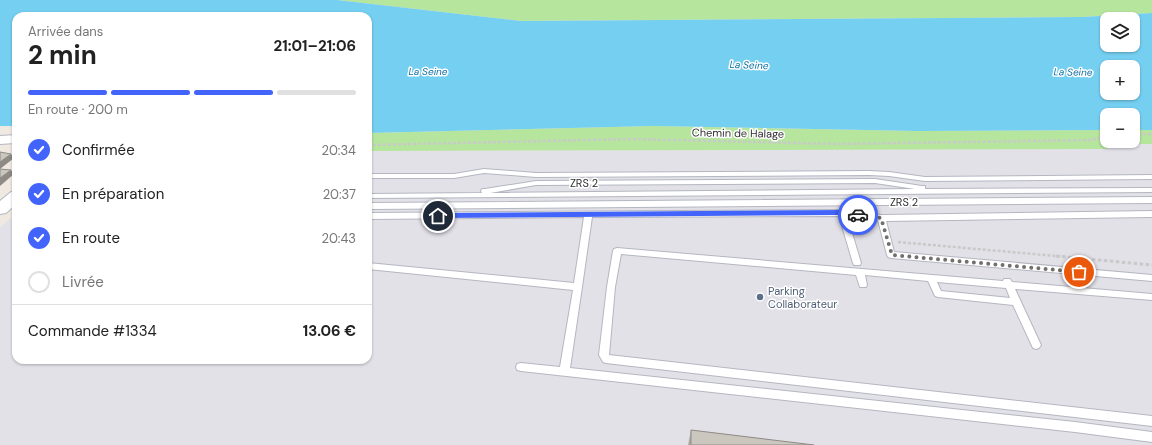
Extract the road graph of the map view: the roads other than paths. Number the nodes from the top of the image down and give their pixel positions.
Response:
1 (12, 139) edge
2 (0, 140) edge
3 (372, 176) edge
4 (1152, 177) edge
5 (1152, 190) edge
6 (945, 191) junction
7 (464, 195) junction
8 (372, 196) edge
9 (12, 199) edge
10 (1152, 200) edge
11 (372, 206) edge
12 (0, 209) edge
13 (842, 213) junction
14 (588, 214) junction
15 (1152, 214) edge
16 (372, 216) edge
17 (881, 218) junction
18 (372, 266) edge
19 (858, 267) junction
20 (931, 278) junction
21 (1152, 278) edge
22 (1007, 283) junction
23 (863, 285) dead end
24 (578, 287) junction
25 (1152, 297) edge
26 (1016, 302) junction
27 (1036, 345) dead end
28 (521, 367) dead end
29 (564, 372) junction
30 (1152, 421) edge
31 (1152, 437) edge

1 - 2 street
3 - 4 lane
5 - 6 lane, ZRS 2
6 - 7 lane, ZRS 2
6 - 7 lane, ZRS 2
7 - 8 lane, ZRS 2
9 - 12 street
10 - 11 lane, ZRS 2
13 - 14 lane
13 - 17 lane
13 - 19 lane
14 - 16 lane
14 - 24 lane
15 - 17 lane
17 - 21 lane
18 - 24 lane
19 - 20 lane
19 - 23 lane
19 - 30 lane
20 - 22 lane
20 - 26 lane
22 - 25 lane
22 - 26 lane
24 - 29 lane
26 - 27 lane
28 - 29 lane
29 - 31 lane

